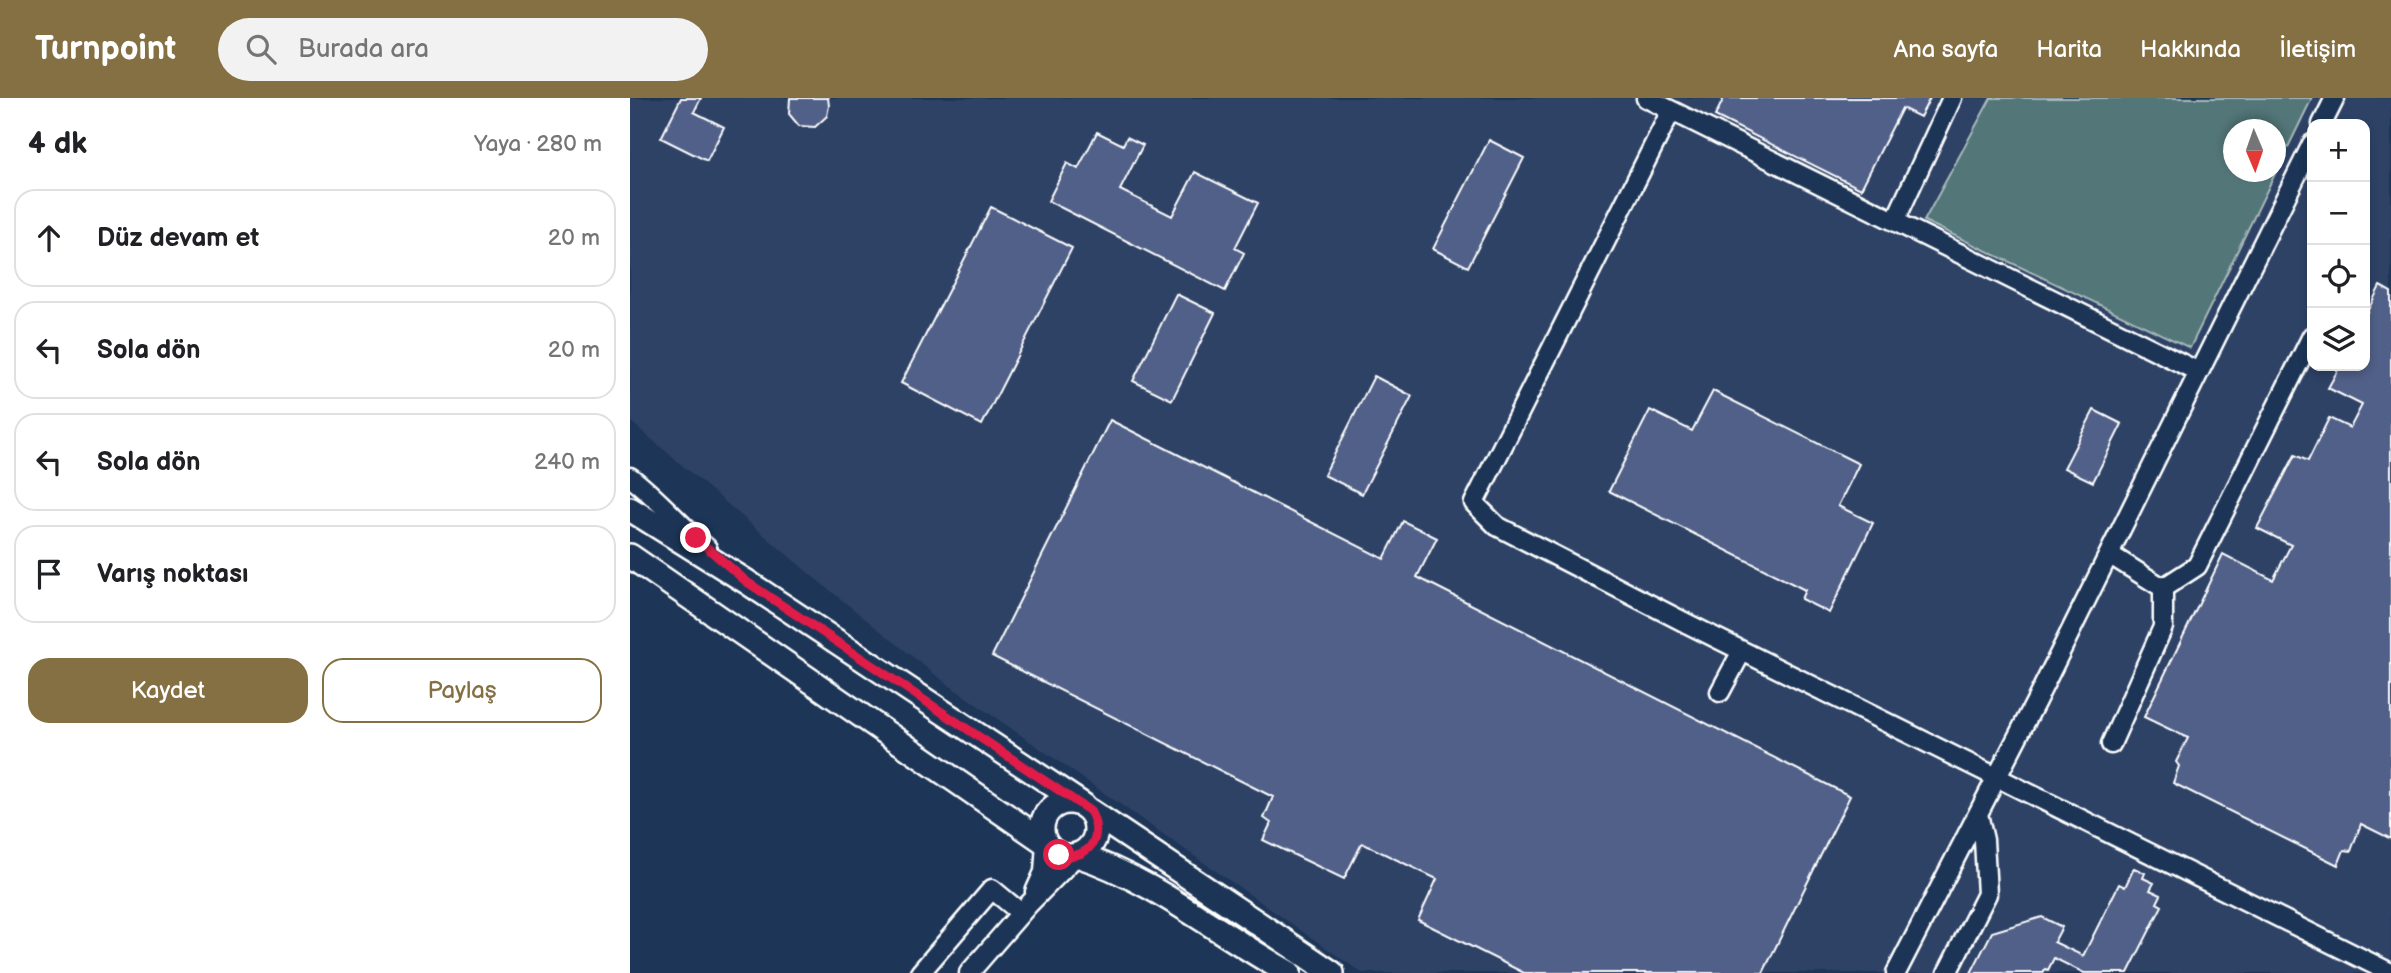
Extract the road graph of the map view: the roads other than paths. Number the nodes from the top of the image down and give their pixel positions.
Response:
1 (1646, 98) edge
2 (1952, 98) edge
3 (2335, 98) edge
4 (1671, 111) junction
5 (2324, 119) edge
6 (2307, 154) edge
7 (1895, 221) junction
8 (2307, 346) edge
9 (2199, 372) junction
10 (630, 477) edge
11 (630, 509) edge
12 (2109, 554) junction
13 (630, 556) edge
14 (747, 582) junction
15 (2163, 588) junction
16 (1742, 651) junction
17 (1720, 692) dead end
18 (2112, 744) dead end
19 (1997, 778) junction
20 (1087, 808) junction
21 (1978, 814) junction
22 (1046, 843) junction
23 (1077, 855) junction
24 (1025, 909) junction
25 (920, 973) edge
26 (969, 973) edge
27 (1289, 973) edge
28 (1332, 973) edge
29 (1896, 973) edge
30 (1947, 973) edge
31 (2391, 973) edge

1 - 4 street
2 - 7 street
3 - 5 street
4 - 7 street
4 - 16 street
6 - 9 street
7 - 9 street
8 - 15 street
9 - 12 street
10 - 14 street
11 - 14 main road
12 - 15 street
12 - 19 street
13 - 22 main road
14 - 20 main road
15 - 18 street
16 - 17 street
16 - 19 street
19 - 21 street
19 - 31 street
20 - 22 main road
20 - 23 main road
20 - 28 main road
21 - 29 street
21 - 30 street
22 - 23 main road
22 - 24 street
23 - 24 street
23 - 27 main road
24 - 25 street
24 - 26 street

